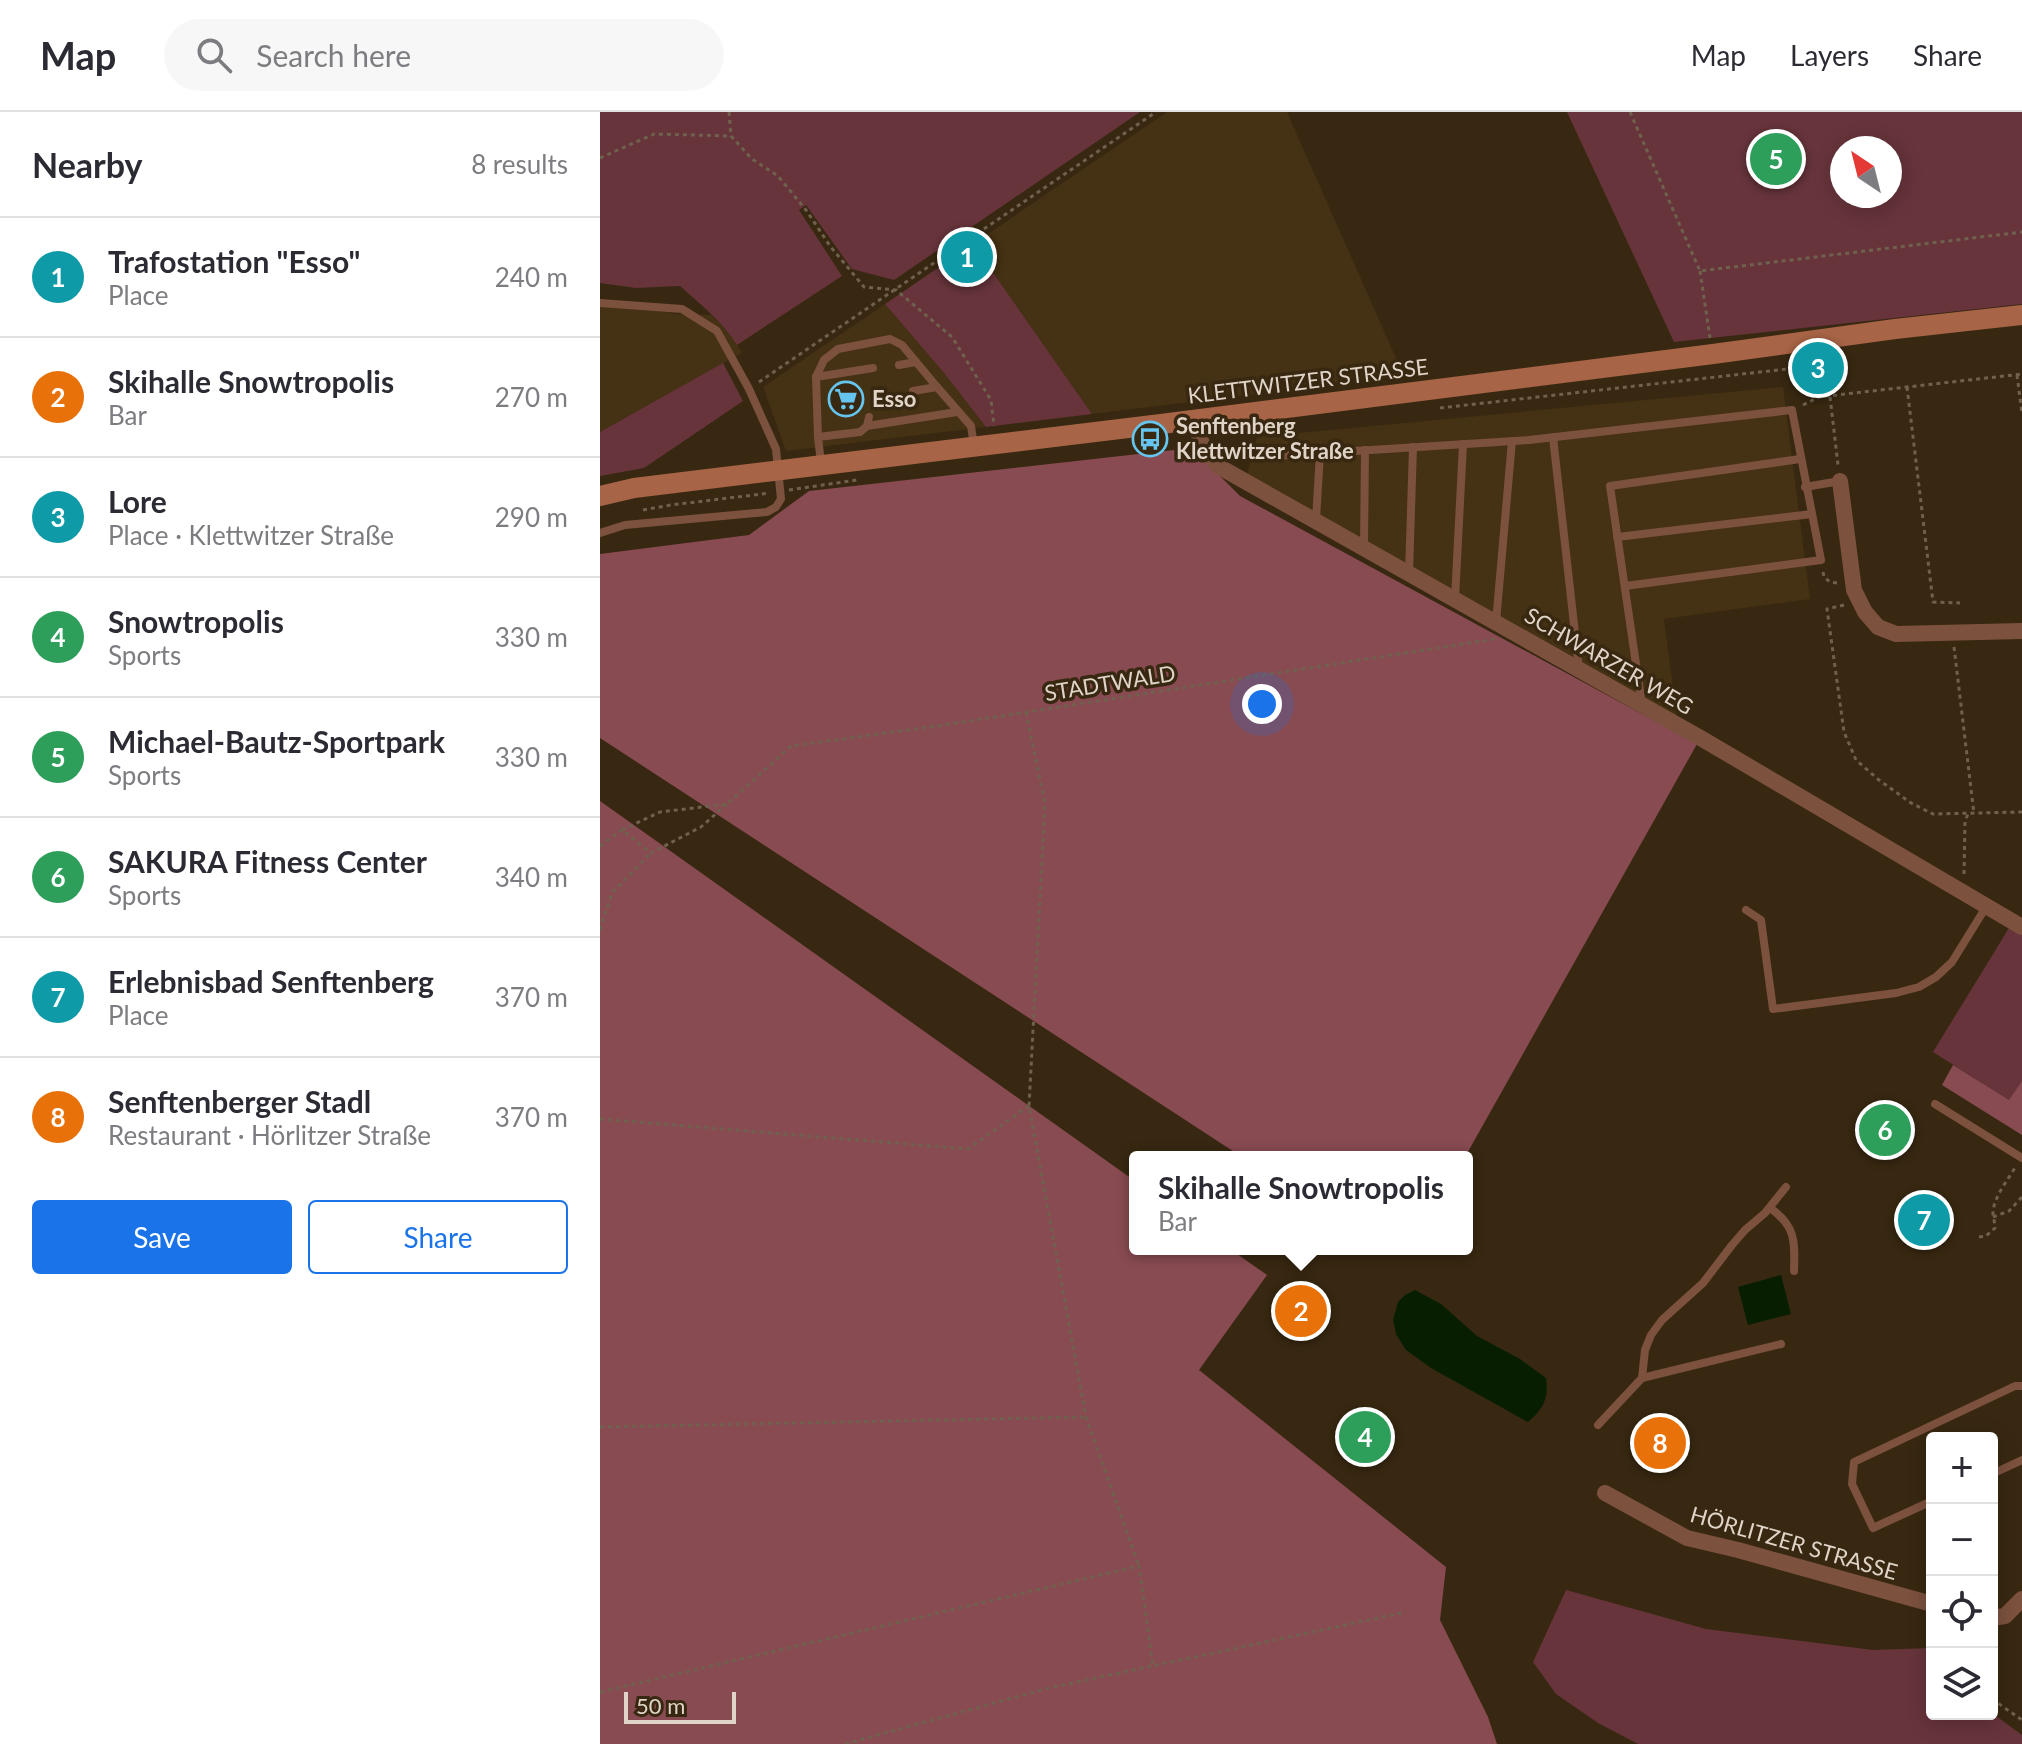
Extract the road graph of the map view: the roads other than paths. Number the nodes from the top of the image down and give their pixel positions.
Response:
1 (600, 303) edge
2 (2022, 315) edge
3 (916, 362) junction
4 (899, 365) dead end
5 (873, 368) dead end
6 (816, 377) junction
7 (937, 387) junction
8 (913, 391) dead end
9 (957, 412) junction
10 (1196, 419) junction
11 (818, 437) junction
12 (1553, 437) junction
13 (1512, 441) junction
14 (1463, 444) junction
15 (974, 446) junction
16 (1413, 447) junction
17 (1365, 450) junction
18 (1320, 453) junction
19 (1275, 456) dead end
20 (1800, 459) junction
21 (821, 465) junction
22 (779, 470) junction
23 (1840, 481) joint
24 (1805, 487) junction
25 (600, 496) edge
26 (1812, 514) junction
27 (1316, 521) junction
28 (600, 533) edge
29 (1617, 537) junction
30 (1364, 548) junction
31 (1409, 574) junction
32 (1625, 586) junction
33 (1455, 599) junction
34 (1496, 622) junction
35 (2022, 631) edge
36 (1579, 669) junction
37 (1642, 706) junction
38 (1980, 902) junction
39 (1746, 910) dead end
40 (2022, 927) edge
41 (1935, 1104) dead end
42 (2022, 1158) edge
43 (1786, 1187) dead end
44 (1770, 1208) junction
45 (1794, 1271) dead end
46 (1781, 1344) dead end
47 (1642, 1378) junction
48 (2022, 1386) edge
49 (1598, 1425) dead end
50 (2022, 1460) edge
51 (1998, 1471) edge
52 (1605, 1493) dead end
53 (1926, 1504) edge
54 (2022, 1599) edge
55 (1926, 1602) edge
56 (1998, 1617) edge

1 - 22 lane
2 - 10 main road, KLETTWITZER STRASSE
3 - 4 lane
3 - 6 lane
3 - 7 lane
5 - 6 lane
6 - 11 lane
7 - 8 lane
7 - 9 lane
9 - 11 lane
9 - 15 lane
10 - 15 main road, KLETTWITZER STRASSE
10 - 27 street, SCHWARZER WEG
11 - 21 lane
12 - 13 lane
12 - 20 lane
12 - 36 lane
13 - 14 lane
13 - 34 lane
14 - 16 lane
14 - 33 lane
15 - 21 main road, KLETTWITZER STRASSE
16 - 17 lane
16 - 31 lane
17 - 18 lane
17 - 30 lane
18 - 19 lane
18 - 27 lane
20 - 24 lane
20 - 29 lane
21 - 22 main road, KLETTWITZER STRASSE
22 - 25 main road, KLETTWITZER STRASSE
22 - 28 lane
23 - 24 lane
23 - 35 street
24 - 26 lane
26 - 29 lane
26 - 32 lane
27 - 30 street, SCHWARZER WEG
29 - 32 lane
30 - 31 street, SCHWARZER WEG
31 - 33 street, SCHWARZER WEG
32 - 37 lane
33 - 34 street, SCHWARZER WEG
34 - 36 street, SCHWARZER WEG
36 - 37 street, SCHWARZER WEG
37 - 38 street, SCHWARZER WEG
38 - 39 lane
38 - 40 street, SCHWARZER WEG
41 - 42 lane
43 - 44 lane
44 - 45 lane
44 - 47 lane
46 - 47 lane
47 - 49 lane
48 - 53 lane
50 - 51 lane
52 - 55 street, HÖRLITZER STRASSE
54 - 56 street

